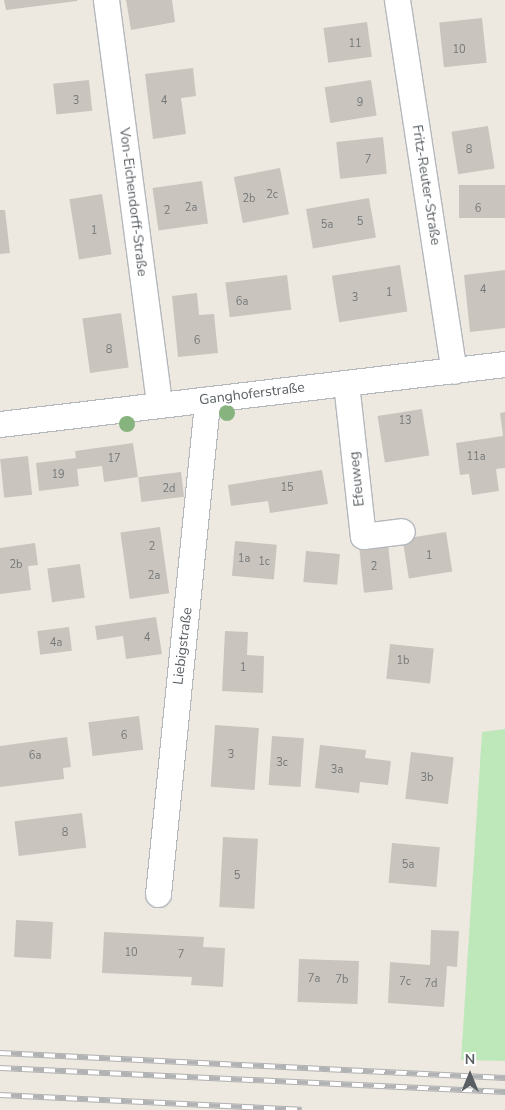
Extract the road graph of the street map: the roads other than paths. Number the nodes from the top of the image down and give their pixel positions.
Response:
1 (106, 0) edge
2 (397, 0) edge
3 (505, 364) edge
4 (454, 371) junction
5 (346, 383) junction
6 (207, 399) junction
7 (159, 404) junction
8 (0, 424) edge
9 (402, 531) dead end
10 (158, 894) dead end

1 - 7 street, Von-Eichendorff-Straße
2 - 4 street, Fritz-Reuter-Straße
3 - 4 street, Ganghoferstraße
4 - 5 street, Ganghoferstraße
5 - 6 street, Ganghoferstraße
5 - 9 street, Efeuweg
6 - 7 street, Ganghoferstraße
6 - 10 street, Liebigstraße
7 - 8 street, Ganghoferstraße

